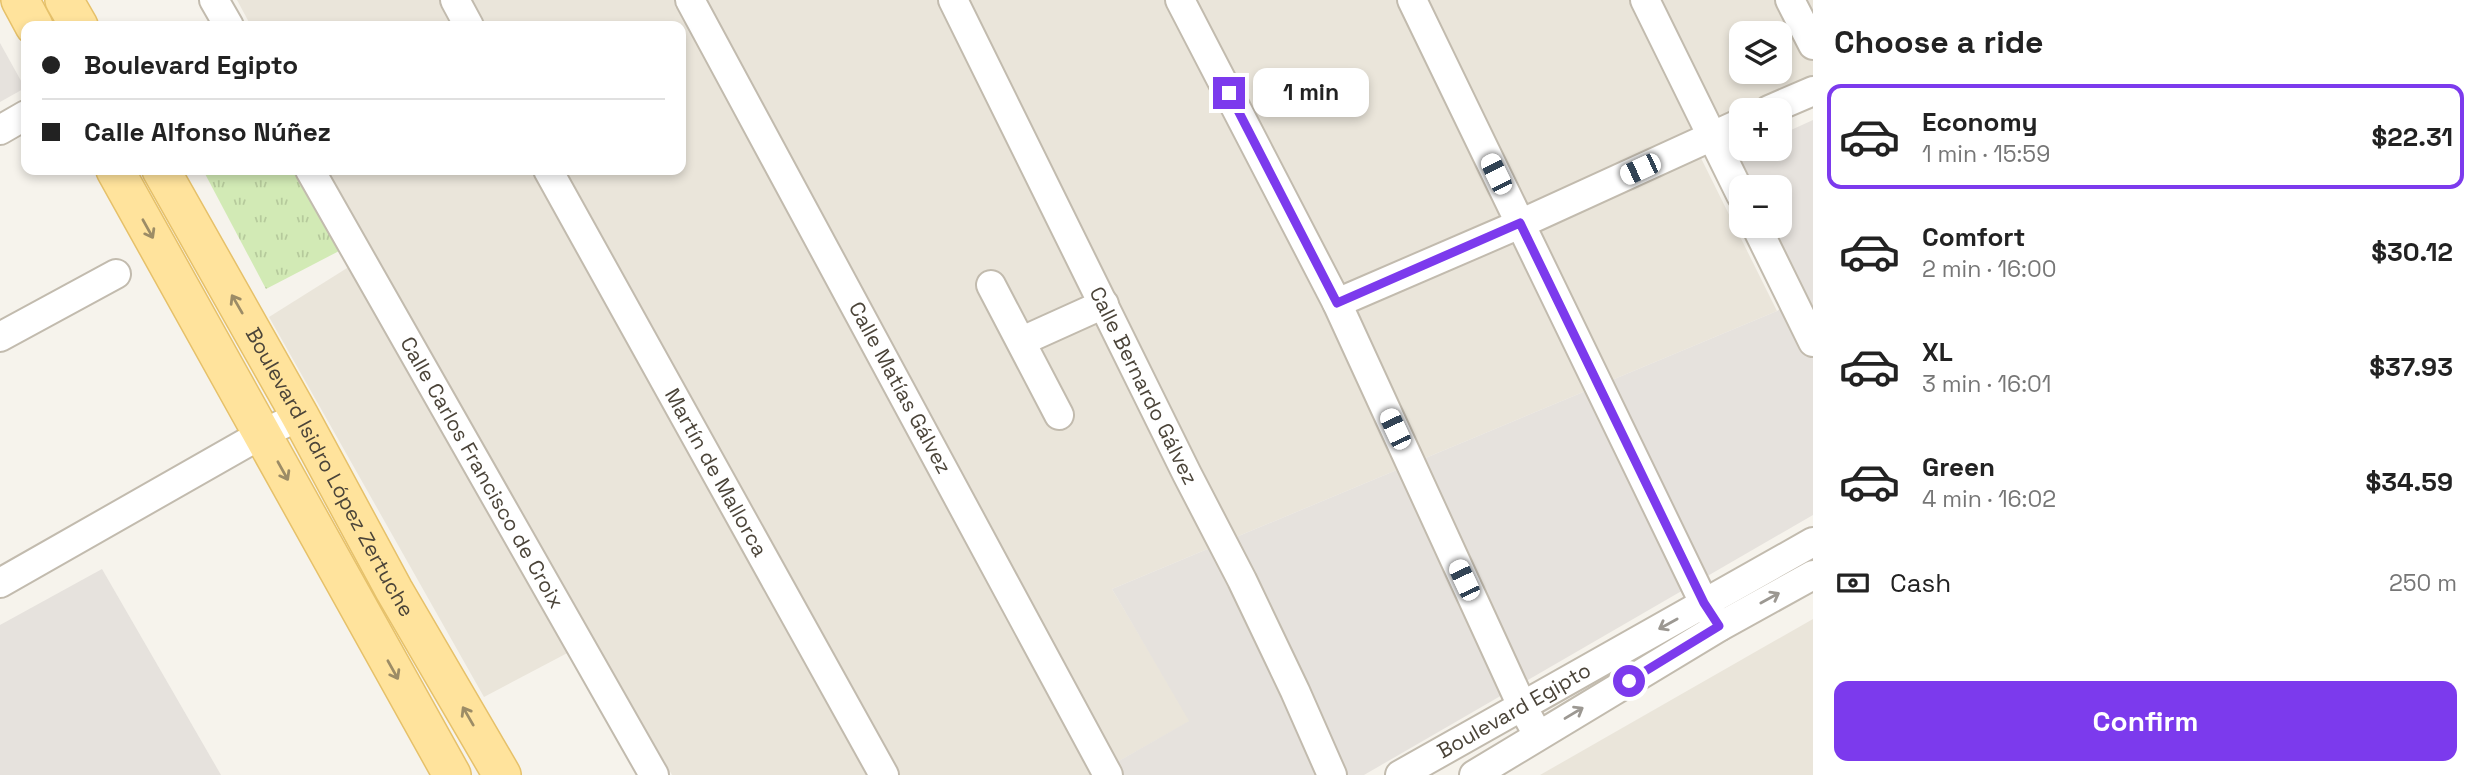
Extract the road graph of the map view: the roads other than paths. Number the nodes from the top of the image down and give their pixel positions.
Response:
1 (19, 0) edge
2 (64, 0) edge
3 (214, 0) edge
4 (455, 0) edge
5 (690, 0) edge
6 (953, 0) edge
7 (1181, 0) edge
8 (1412, 0) edge
9 (1646, 0) edge
10 (1790, 0) edge
11 (31, 21) edge
12 (76, 21) edge
13 (226, 21) edge
14 (466, 21) edge
15 (1813, 45) edge
16 (1813, 91) edge
17 (1792, 100) edge
18 (21, 118) edge
19 (1729, 128) edge
20 (0, 130) edge
21 (1712, 136) junction
22 (118, 175) edge
23 (164, 175) edge
24 (313, 175) edge
25 (551, 175) edge
26 (1731, 175) edge
27 (1520, 223) junction
28 (1762, 238) edge
29 (116, 274) dead end
30 (991, 285) dead end
31 (1337, 303) junction
32 (1104, 304) junction
33 (0, 337) edge
34 (1022, 341) junction
35 (1813, 342) edge
36 (1059, 415) dead end
37 (300, 416) junction
38 (262, 434) junction
39 (1813, 542) edge
40 (1813, 575) edge
41 (0, 583) edge
42 (1712, 615) junction
43 (1522, 706) junction
44 (1538, 735) junction
45 (452, 775) edge
46 (502, 775) edge
47 (654, 775) edge
48 (884, 775) edge
49 (1108, 775) edge
50 (1332, 775) edge
51 (1400, 775) edge
52 (1474, 775) edge

1 - 11 main road
2 - 12 main road
3 - 13 street
4 - 14 street
5 - 49 street, Calle Matías Gálvez
6 - 32 street, Calle Bernardo Gálvez
7 - 31 street
8 - 27 street
9 - 21 street
10 - 15 street
16 - 17 street
18 - 20 street
19 - 21 street
21 - 26 street
21 - 27 street
22 -> 38 main road, Boulevard Isidro López Zertuche
37 -> 23 main road, Boulevard Isidro López Zertuche
24 - 47 street, Calle Carlos Francisco de Croix
25 - 48 street, Martín de Mallorca
27 - 31 street
27 - 42 street
28 - 35 street
29 - 33 street
30 - 34 street
31 - 43 street
32 - 34 street
32 - 50 street, Calle Bernardo Gálvez
34 - 36 street
37 - 38 street
46 -> 37 main road, Boulevard Isidro López Zertuche
38 - 41 street
38 -> 45 main road, Boulevard Isidro López Zertuche
39 - 42 street, Boulevard Egipto
42 -> 40 street, Boulevard Egipto
42 -> 43 street, Boulevard Egipto
44 -> 42 street, Boulevard Egipto
43 - 44 street
43 - 51 street, Boulevard Egipto
44 - 52 street, Boulevard Egipto

